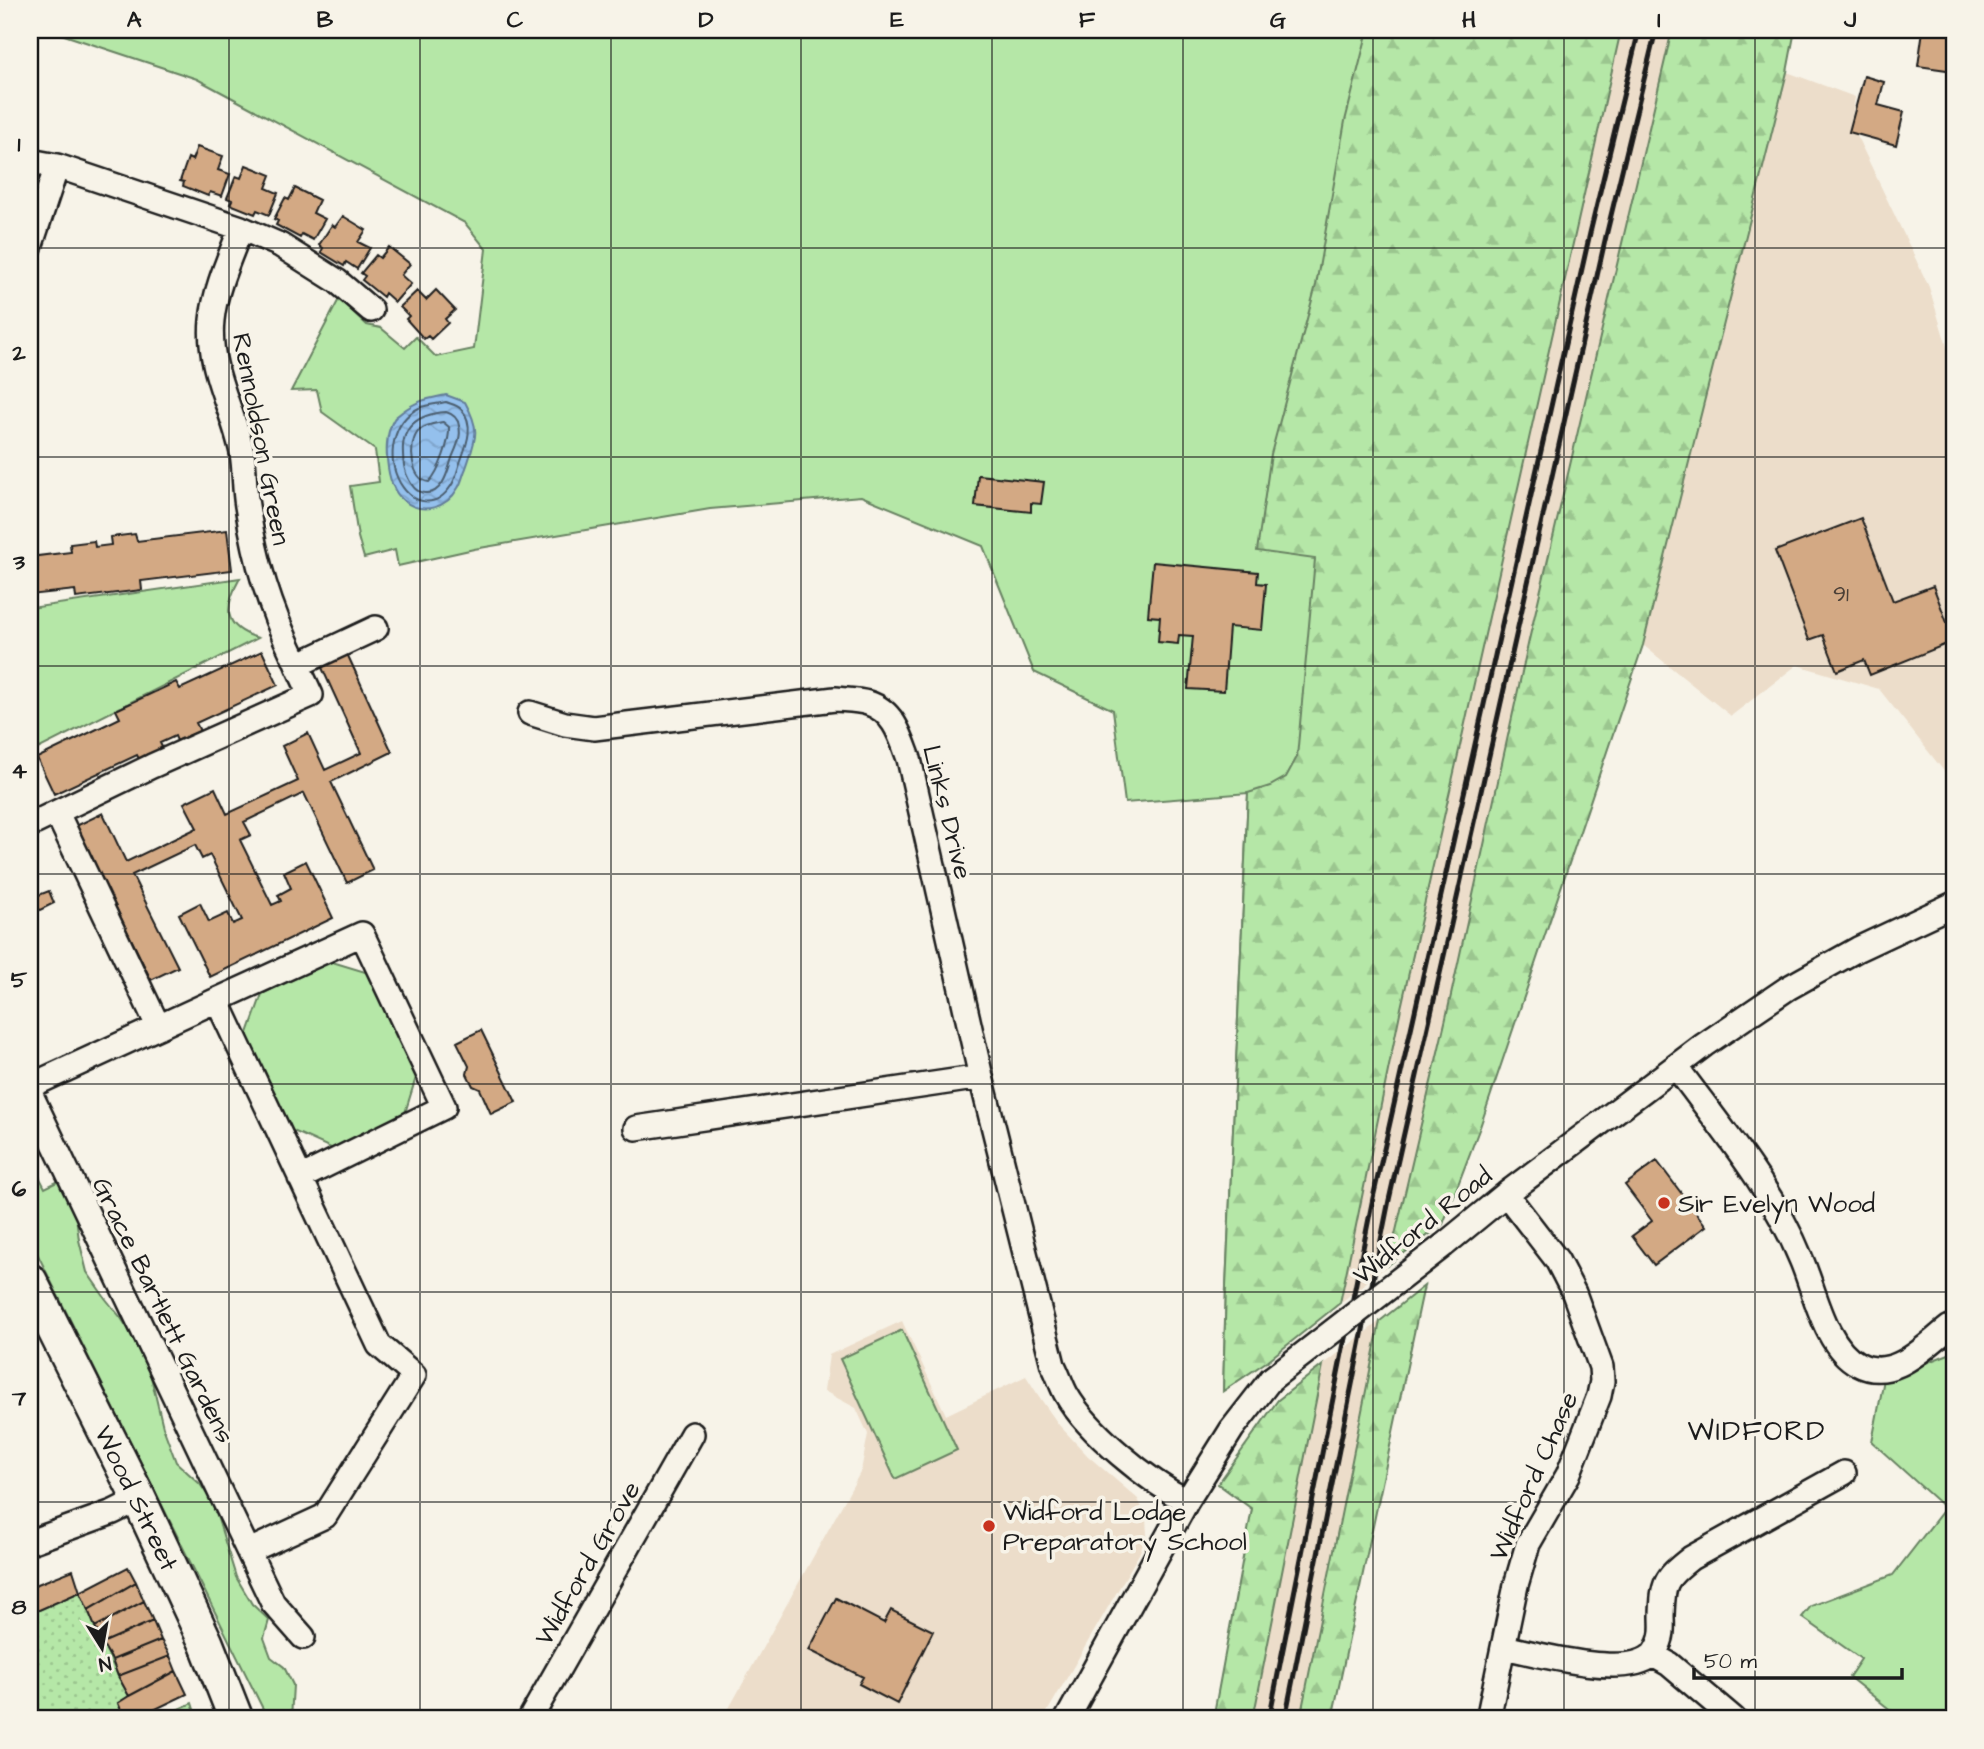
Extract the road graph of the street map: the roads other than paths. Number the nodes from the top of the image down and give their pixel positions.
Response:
1 (30, 161) edge
2 (57, 166) junction
3 (241, 228) junction
4 (30, 247) edge
5 (371, 310) dead end
6 (376, 628) dead end
7 (294, 658) dead end
8 (530, 713) dead end
9 (57, 813) junction
10 (30, 825) edge
11 (1951, 904) edge
12 (217, 1000) junction
13 (158, 1027) junction
14 (1677, 1068) junction
15 (981, 1077) junction
16 (30, 1086) edge
17 (30, 1093) edge
18 (636, 1128) dead end
19 (300, 1178) junction
20 (1506, 1194) junction
21 (30, 1281) edge
22 (1950, 1327) dead end
23 (692, 1434) dead end
24 (1844, 1473) dead end
25 (139, 1499) junction
26 (1186, 1501) junction
27 (30, 1542) edge
28 (249, 1551) junction
29 (303, 1637) dead end
30 (1504, 1647) junction
31 (1653, 1655) junction
32 (236, 1719) edge
33 (530, 1719) edge
34 (1067, 1719) edge
35 (1488, 1719) edge
36 (1734, 1719) edge

1 - 2 street
2 - 3 street
2 - 4 street
3 - 5 street
3 - 7 street, Rennoldson Green
6 - 9 street
8 - 15 street, Links Drive
9 - 10 street
9 - 13 street
11 - 14 street, Widford Road
12 - 13 street
12 - 19 street
12 - 19 street
13 - 16 street
14 - 20 street, Widford Road
14 - 22 street
15 - 18 street
15 - 26 street, Links Drive
17 - 28 street, Grace Bartlett Gardens
19 - 28 street
20 - 26 street, Widford Road, bridge
20 - 30 street, Widford Chase
21 - 25 main road, Wood Street
23 - 33 street, Widford Grove
24 - 31 street
25 - 27 street
25 - 32 main road, Wood Street
26 - 34 street, Widford Road
28 - 29 street, Grace Bartlett Gardens
30 - 31 street
30 - 35 street, Widford Chase
31 - 36 street

